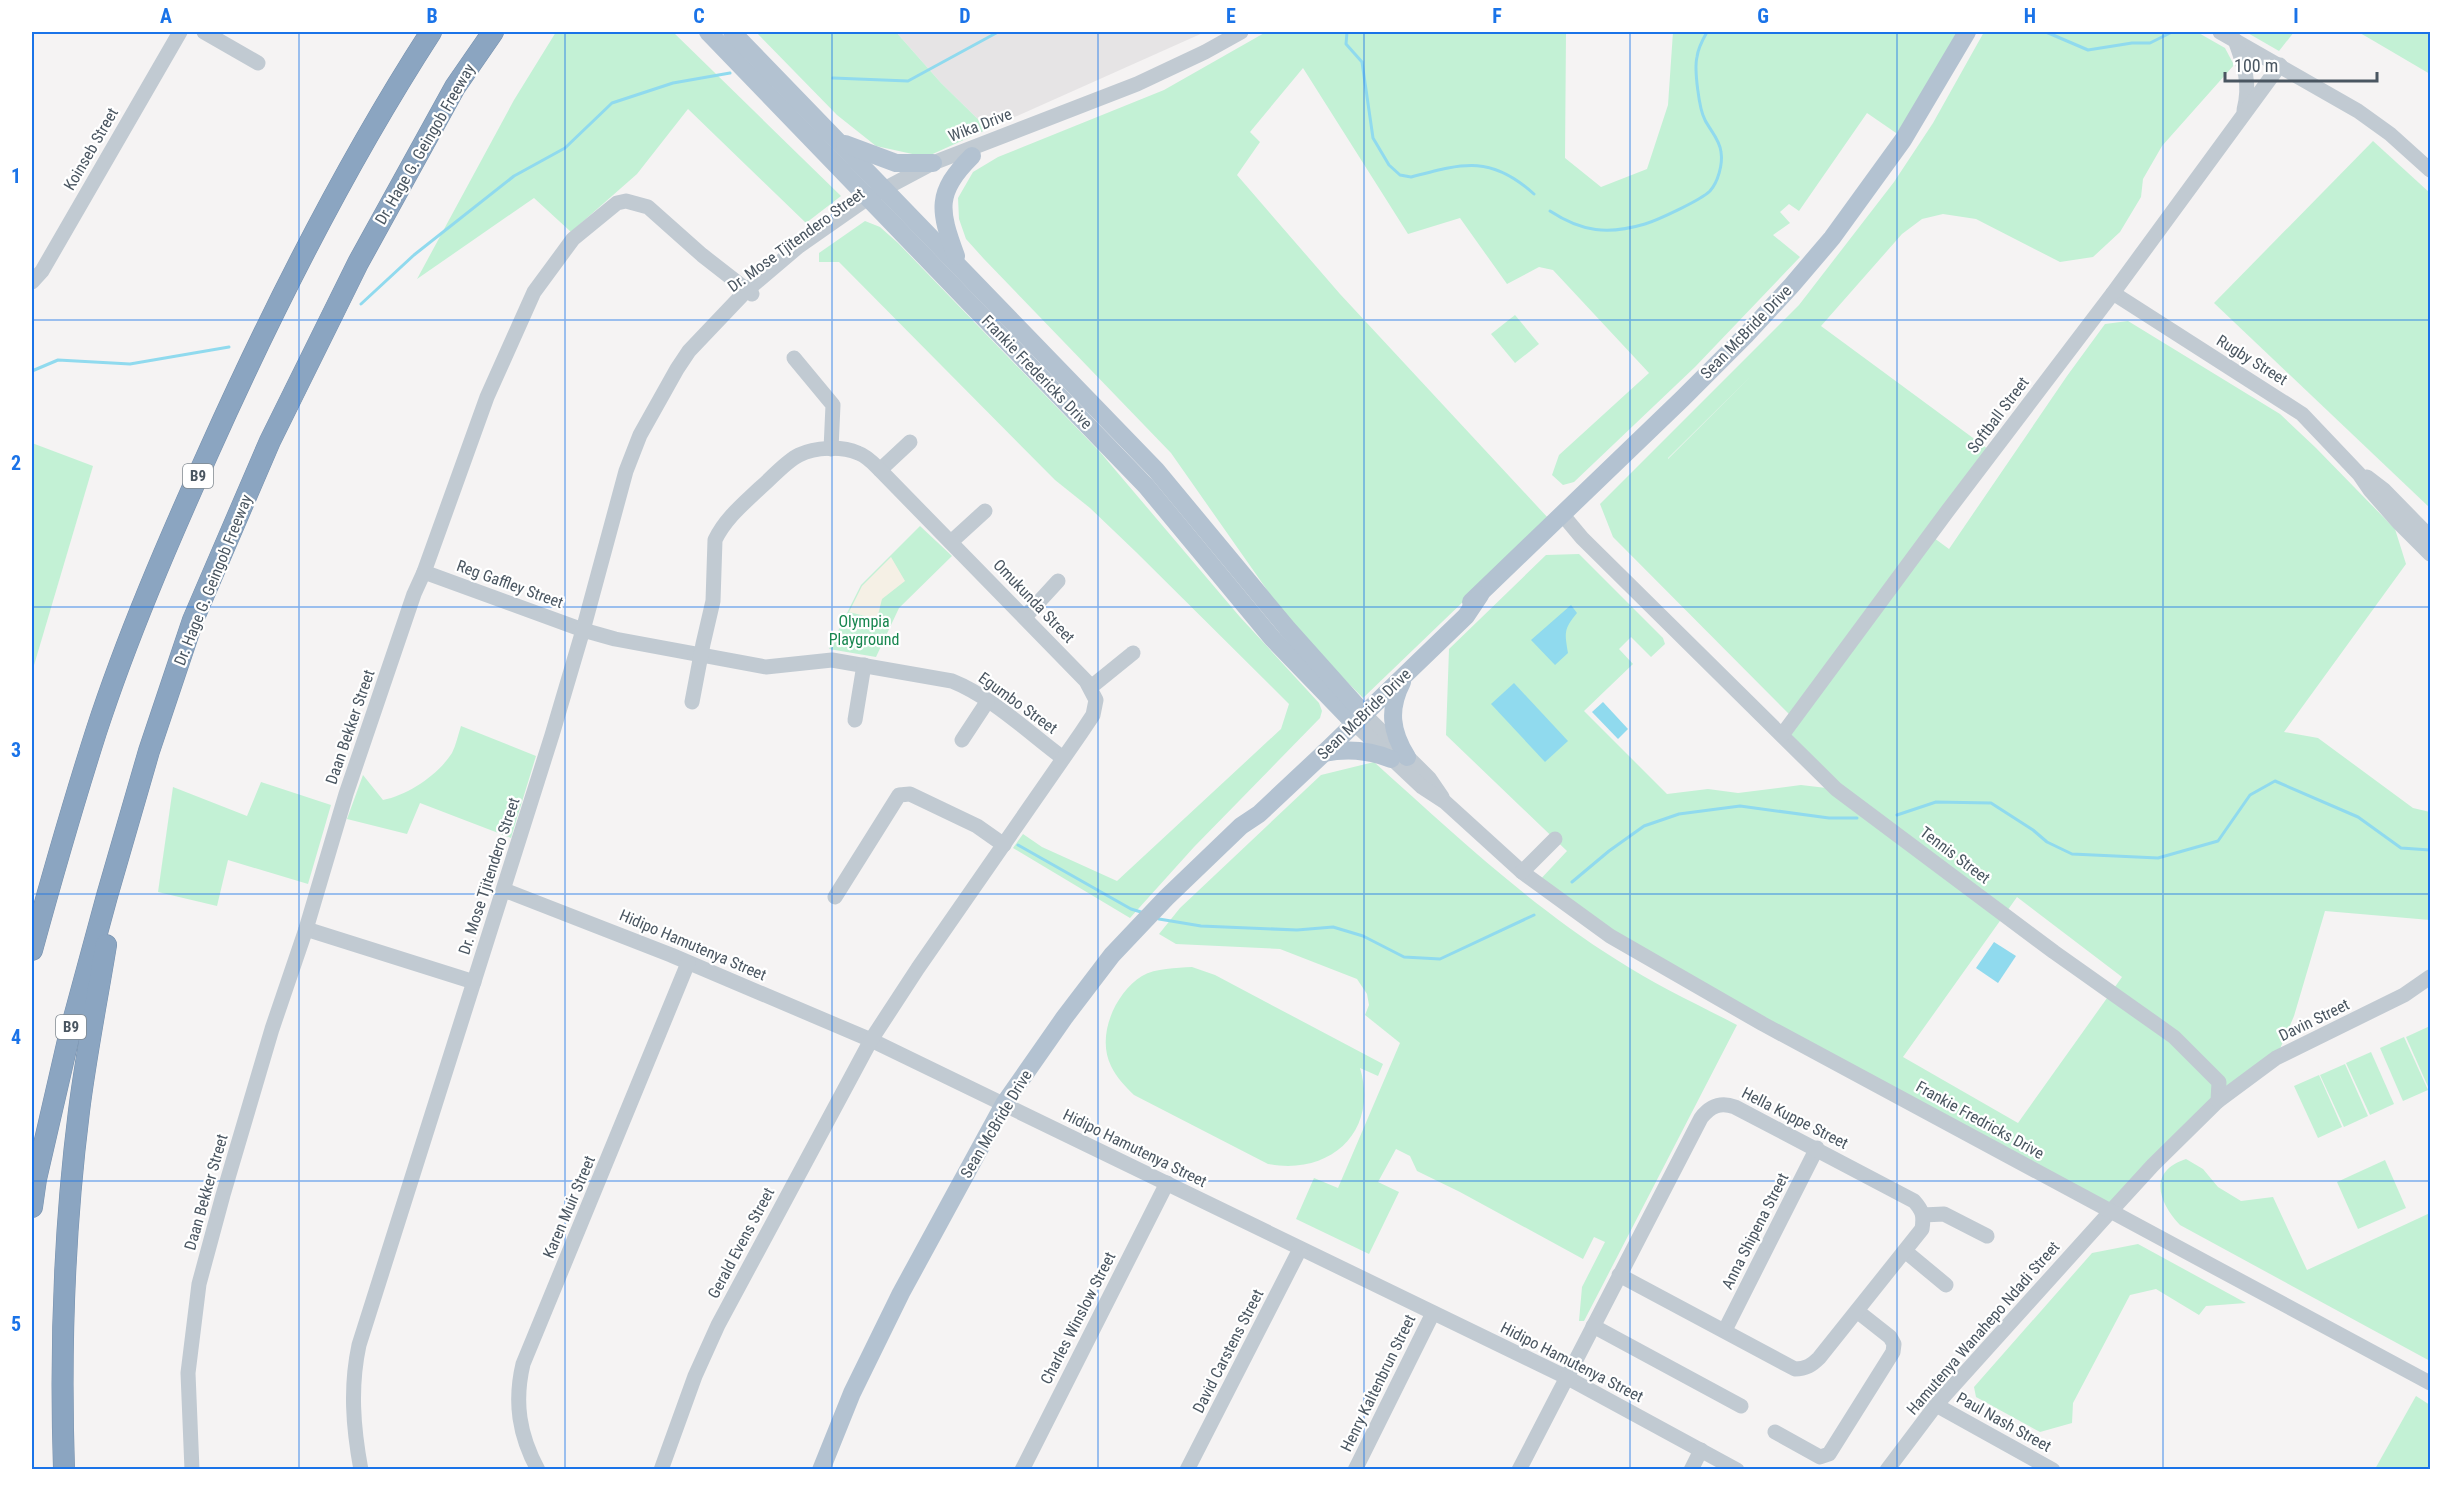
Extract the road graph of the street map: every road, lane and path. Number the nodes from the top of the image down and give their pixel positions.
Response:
1 (180, 32) edge
2 (204, 32) edge
3 (431, 32) edge
4 (493, 32) edge
5 (708, 32) edge
6 (732, 32) edge
7 (1241, 32) edge
8 (1967, 32) edge
9 (2220, 32) edge
10 (2235, 40) junction
11 (258, 63) dead end
12 (2280, 65) junction
13 (1092, 102) junction
14 (2242, 116) junction
15 (838, 141) junction
16 (972, 156) junction
17 (933, 163) junction
18 (2430, 170) edge
19 (880, 196) junction
20 (958, 263) junction
21 (32, 282) edge
22 (749, 292) junction
23 (2113, 293) junction
24 (794, 358) dead end
25 (910, 442) dead end
26 (831, 449) junction
27 (880, 470) junction
28 (2359, 474) junction
29 (985, 511) dead end
30 (1562, 514) junction
31 (2430, 537) edge
32 (951, 542) junction
33 (2430, 554) edge
34 (424, 572) junction
35 (1058, 581) dead end
36 (1480, 595) junction
37 (1025, 617) junction
38 (584, 630) junction
39 (1133, 653) dead end
40 (702, 654) junction
41 (864, 665) junction
42 (1405, 675) junction
43 (1091, 687) junction
44 (692, 702) dead end
45 (987, 702) junction
46 (1356, 716) junction
47 (855, 720) dead end
48 (1782, 735) junction
49 (962, 740) dead end
50 (1324, 753) junction
51 (1063, 758) junction
52 (1399, 758) junction
53 (1241, 826) junction
54 (1555, 839) dead end
55 (1004, 845) junction
56 (121, 849) junction
57 (1522, 872) junction
58 (504, 890) junction
59 (835, 897) dead end
60 (306, 929) junction
61 (32, 950) edge
62 (688, 963) junction
63 (2430, 977) edge
64 (474, 982) junction
65 (871, 1040) junction
66 (2218, 1101) junction
67 (1004, 1104) junction
68 (1817, 1148) junction
69 (1167, 1183) junction
70 (32, 1207) edge
71 (2110, 1212) junction
72 (1923, 1215) junction
73 (1987, 1236) dead end
74 (1300, 1249) junction
75 (1905, 1251) junction
76 (1619, 1275) junction
77 (1946, 1285) dead end
78 (1857, 1311) junction
79 (1433, 1313) junction
80 (1593, 1326) junction
81 (1725, 1330) junction
82 (1566, 1377) junction
83 (2430, 1383) edge
84 (1936, 1405) junction
85 (1741, 1406) dead end
86 (1774, 1432) dead end
87 (1701, 1450) junction
88 (63, 1470) edge
89 (192, 1470) edge
90 (361, 1470) edge
91 (538, 1470) edge
92 (661, 1470) edge
93 (821, 1470) edge
94 (1022, 1470) edge
95 (1187, 1470) edge
96 (1355, 1470) edge
97 (1519, 1470) edge
98 (1691, 1470) edge
99 (1737, 1470) edge
100 (1887, 1470) edge
101 (2053, 1470) edge

1 - 21 street, Koinseb Street
2 - 11 street
3 - 61 highway, B9
4 - 56 highway, Dr. Hage G. Geingob Freeway / B9
5 - 19 main road, Frankie Fredericks Drive
6 - 15 main road, Frankie Fredericks Drive
7 - 13 street, Wika Drive
8 - 30 main road, Sean McBride Drive
9 - 10 street
10 - 12 street
10 - 14 street, Softball Street
12 - 14 street, Softball Street
12 - 18 street
13 - 16 street, Wika Drive
13 - 17 street, Wika Drive
14 - 23 street, Softball Street
15 - 17 main road
15 - 19 main road, Frankie Fredericks Drive
16 - 19 street, Wika Drive
16 - 20 main road
17 - 19 street, Wika Drive
19 - 20 main road, Frankie Fredericks Drive
19 - 22 street, Dr. Mose Tjitendero Street
19 - 46 main road, Frankie Fredericks Drive
20 - 46 main road, Frankie Fredericks Drive
22 - 34 street, Daan Bekker Street
22 - 38 street, Dr. Mose Tjitendero Street
23 - 28 street, Rugby Street
23 - 48 street, Softball Street
24 - 26 street
25 - 27 street
26 - 27 street, Omukunda Street
26 - 40 street, Omukunda Street
27 - 32 street, Omukunda Street
28 - 31 street, Rugby Street
28 - 33 street, Rugby Street
29 - 32 street
30 - 36 main road, Sean McBride Drive
30 - 48 street, Tennis Street
32 - 37 street, Omukunda Street
34 - 38 street, Reg Gaffley Street
34 - 60 street, Daan Bekker Street
35 - 37 street
36 - 42 main road, Sean McBride Drive
36 - 46 main road, Sean McBride Drive
37 - 43 street, Omukunda Street
38 - 40 street, Egumbo Street
38 - 58 street, Dr. Mose Tjitendero Street
39 - 43 street
40 - 41 street, Egumbo Street
40 - 44 street
41 - 45 street, Egumbo Street
41 - 47 street
42 - 46 main road, Sean McBride Drive
42 - 52 main road
43 - 51 street
45 - 49 street
45 - 51 street, Egumbo Street
46 - 50 main road, Sean McBride Drive
46 - 52 street, Frankie Fredricks Drive
46 - 53 main road, Sean McBride Drive
48 - 66 street, Tennis Street
50 - 52 main road
50 - 53 main road, Sean McBride Drive
51 - 55 street
52 - 57 street, Frankie Fredricks Drive
53 - 67 main road, Sean McBride Drive
54 - 57 street
55 - 59 street
55 - 65 street
56 - 70 highway, Dr. Hage G. Geingob Freeway / B9
56 - 88 highway
57 - 71 street, Frankie Fredricks Drive
58 - 62 street, Hidipo Hamutenya Street
58 - 64 street, Dr. Mose Tjitendero Street
60 - 64 street
60 - 89 street, Daan Bekker Street
62 - 65 street, Hidipo Hamutenya Street
62 - 91 street, Karen Muir Street
63 - 66 street, Davin Street
64 - 90 street, Dr. Mose Tjitendero Street
65 - 67 street, Hidipo Hamutenya Street
65 - 92 street, Gerald Evens Street
66 - 71 street
67 - 69 street, Hidipo Hamutenya Street
67 - 93 main road, Sean McBride Drive
68 - 72 street, Hella Kuppe Street
68 - 76 street, Hella Kuppe Street
68 - 81 street, Anna Shipena Street
69 - 74 street, Hidipo Hamutenya Street
69 - 94 street, Charles Winslow Street
71 - 83 street, Frankie Fredricks Drive
71 - 84 street, Hamutenya Wanahepo Ndadi Street
72 - 73 street
72 - 75 street
74 - 79 street, Hidipo Hamutenya Street
74 - 95 street, David Carstens Street
75 - 77 street
75 - 78 street
76 - 80 street, Hella Kuppe Street
76 - 81 street
78 - 81 street
78 - 86 street
79 - 82 street, Hidipo Hamutenya Street
79 - 96 street, Henry Kaltenbrun Street
80 - 82 street, Hella Kuppe Street
80 - 85 street
82 - 87 street, Hidipo Hamutenya Street
82 - 97 street, Hella Kuppe Street
84 - 100 street, Hamutenya Wanahepo Ndadi Street
84 - 101 street, Paul Nash Street
87 - 98 street
87 - 99 street, Hidipo Hamutenya Street

